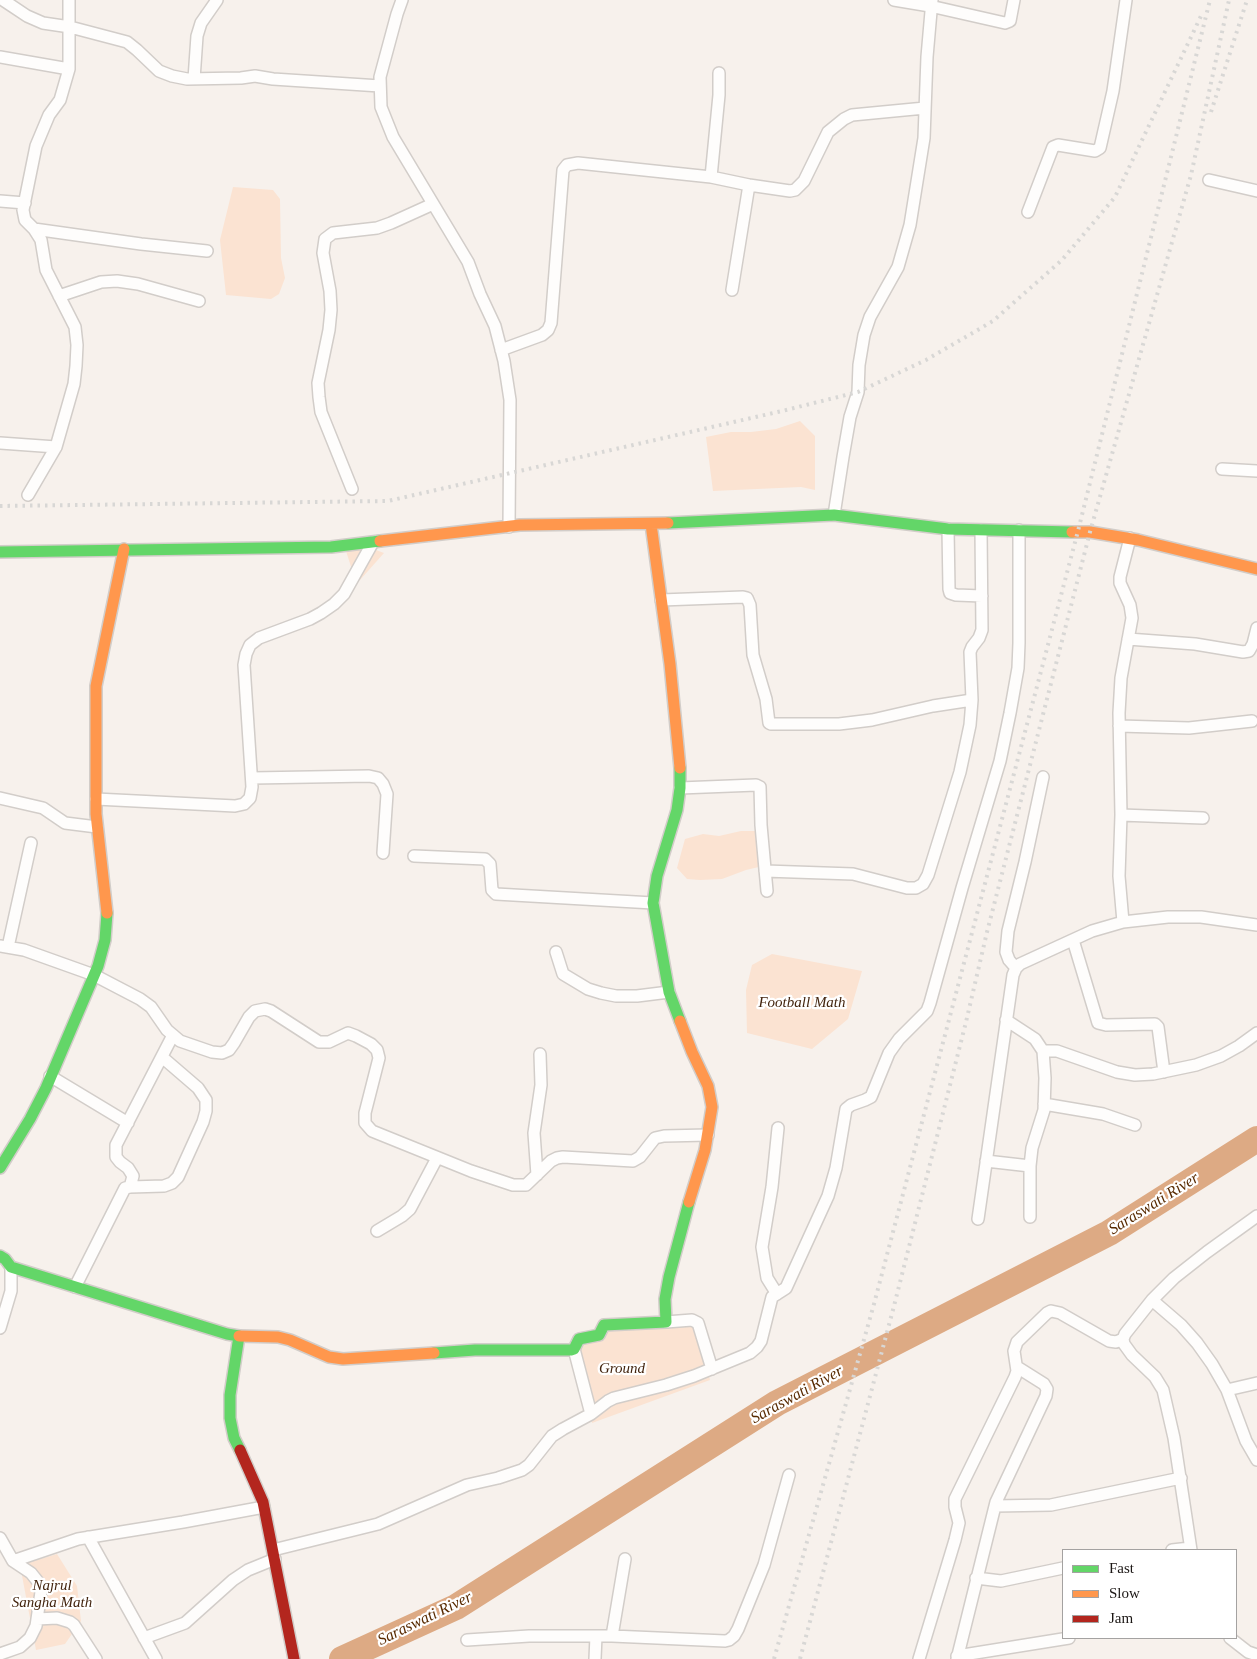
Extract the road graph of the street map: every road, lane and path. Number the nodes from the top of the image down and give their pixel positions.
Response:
1 (3, 0) edge
2 (69, 0) edge
3 (218, 0) edge
4 (402, 0) edge
5 (894, 0) edge
6 (1014, 0) edge
7 (1126, 0) edge
8 (931, 3) edge
9 (70, 27) junction
10 (0, 57) edge
11 (69, 69) junction
12 (719, 73) dead end
13 (194, 79) junction
14 (380, 86) junction
15 (925, 108) junction
16 (711, 177) junction
17 (1209, 180) dead end
18 (749, 185) junction
19 (1257, 191) edge
20 (0, 201) edge
21 (24, 203) junction
22 (433, 204) junction
23 (1028, 212) dead end
24 (34, 229) junction
25 (207, 251) dead end
26 (732, 290) dead end
27 (59, 296) junction
28 (199, 301) dead end
29 (501, 350) junction
30 (0, 443) edge
31 (56, 447) junction
32 (1222, 468) dead end
33 (1257, 471) edge
34 (352, 489) dead end
35 (28, 494) dead end
36 (834, 515) junction
37 (651, 524) junction
38 (509, 527) junction
39 (948, 529) junction
40 (981, 530) junction
41 (1019, 530) junction
42 (1130, 538) junction
43 (373, 542) junction
44 (124, 549) junction
45 (0, 552) edge
46 (1257, 569) edge
47 (982, 596) junction
48 (661, 600) junction
49 (1257, 628) edge
50 (1128, 639) junction
51 (972, 700) junction
52 (1252, 721) dead end
53 (1119, 726) junction
54 (1043, 777) dead end
55 (252, 778) junction
56 (680, 788) junction
57 (0, 798) edge
58 (96, 798) junction
59 (1121, 816) junction
60 (1203, 818) dead end
61 (97, 827) junction
62 (31, 843) dead end
63 (383, 853) dead end
64 (414, 856) dead end
65 (765, 871) junction
66 (767, 891) dead end
67 (653, 903) junction
68 (1123, 922) junction
69 (1257, 925) edge
70 (1073, 940) junction
71 (4, 946) edge
72 (556, 952) dead end
73 (1016, 968) junction
74 (94, 975) junction
75 (669, 992) junction
76 (1006, 1020) junction
77 (1257, 1033) edge
78 (173, 1035) junction
79 (1043, 1051) junction
80 (540, 1054) dead end
81 (162, 1057) junction
82 (1164, 1072) junction
83 (50, 1076) junction
84 (1044, 1104) junction
85 (128, 1124) junction
86 (1135, 1125) dead end
87 (778, 1128) dead end
88 (708, 1135) junction
89 (437, 1158) junction
90 (986, 1161) junction
91 (1030, 1166) junction
92 (0, 1168) edge
93 (537, 1175) junction
94 (130, 1187) junction
95 (1030, 1217) dead end
96 (978, 1219) dead end
97 (1256, 1220) edge
98 (377, 1231) dead end
99 (0, 1256) edge
100 (11, 1267) junction
101 (75, 1287) junction
102 (777, 1294) junction
103 (1152, 1300) junction
104 (666, 1322) junction
105 (0, 1328) edge
106 (239, 1336) junction
107 (1123, 1339) junction
108 (574, 1349) junction
109 (1017, 1367) junction
110 (712, 1369) junction
111 (1257, 1383) edge
112 (1227, 1390) junction
113 (591, 1414) junction
114 (1252, 1440) edge
115 (1257, 1460) edge
116 (789, 1475) dead end
117 (1181, 1478) junction
118 (995, 1506) junction
119 (264, 1507) junction
120 (88, 1537) junction
121 (0, 1538) edge
122 (1191, 1549) edge
123 (274, 1554) junction
124 (625, 1559) dead end
125 (13, 1562) junction
126 (1062, 1568) edge
127 (976, 1578) junction
128 (37, 1619) junction
129 (596, 1636) junction
130 (612, 1636) junction
131 (144, 1638) junction
132 (1063, 1639) edge
133 (1231, 1639) edge
134 (467, 1640) dead end
135 (0, 1654) edge
136 (12, 1654) edge
137 (293, 1655) edge
138 (1250, 1655) edge
139 (957, 1658) edge
140 (96, 1659) edge
141 (156, 1659) edge
142 (595, 1659) edge
143 (919, 1659) edge

1 - 9 street
2 - 9 street
3 - 13 street
4 - 14 street
5 - 8 street
6 - 8 street
7 - 23 street
8 - 15 street
9 - 11 street
9 - 13 street
10 - 11 street
11 - 21 street
12 - 16 street
13 - 14 street
14 - 22 street
15 - 18 street
15 - 36 street
16 - 18 street
16 - 29 street
17 - 19 street
18 - 26 street
20 - 21 street
21 - 24 street
22 - 29 street
22 - 34 street
24 - 25 street
24 - 27 street
27 - 28 street
27 - 31 street
29 - 38 street
30 - 31 street
31 - 35 street
32 - 33 street
36 - 37 street
36 - 39 street
37 - 38 street
37 - 48 street
38 - 43 street
39 - 40 street
39 - 47 street
40 - 41 street
40 - 47 street
41 - 42 street
41 - 102 street
42 - 46 street
42 - 50 street
43 - 44 street
43 - 55 street
44 - 45 street
44 - 58 street
47 - 51 street
48 - 51 street
48 - 56 street
49 - 50 street
50 - 53 street
51 - 65 street
52 - 53 street
53 - 59 street
54 - 73 street
55 - 58 street
55 - 63 street
56 - 65 street
56 - 67 street
57 - 61 street
58 - 61 street
59 - 60 street
59 - 68 street
61 - 74 street
62 - 71 street
64 - 67 street
65 - 66 street
67 - 75 street
68 - 69 street
68 - 70 street
70 - 73 street
70 - 82 street
71 - 74 street
72 - 75 street
73 - 76 street
74 - 78 street
74 - 83 street
75 - 88 street
76 - 79 street
76 - 90 street
77 - 82 street
78 - 81 street
78 - 89 street
79 - 82 street
79 - 84 street
80 - 93 street
81 - 85 street
81 - 94 street
83 - 85 street
83 - 92 street
84 - 86 street
84 - 91 street
85 - 94 street
87 - 102 street
88 - 93 street
88 - 104 street
89 - 93 street
89 - 98 street
90 - 91 street
90 - 96 street
91 - 95 street
94 - 101 street
97 - 103 street
99 - 100 street
100 - 101 street
100 - 105 street
101 - 106 street
102 - 110 street
103 - 107 street
103 - 112 street
104 - 108 street
104 - 110 street
106 - 108 street
106 - 119 street
107 - 109 street
107 - 117 street
108 - 113 street
109 - 118 street
109 - 143 street
110 - 113 street
111 - 112 street
112 - 114 street
113 - 123 street
114 - 115 street
116 - 130 street
117 - 118 street
117 - 122 street
118 - 127 street
119 - 120 street
119 - 123 street
120 - 125 street
120 - 131 street
121 - 125 street
123 - 131 street
123 - 137 street
124 - 130 street
125 - 128 street
126 - 127 street
127 - 139 street
128 - 136 street
128 - 140 street
129 - 130 street
129 - 134 street
129 - 142 street
131 - 141 street
132 - 139 street
133 - 138 street
135 - 136 street

